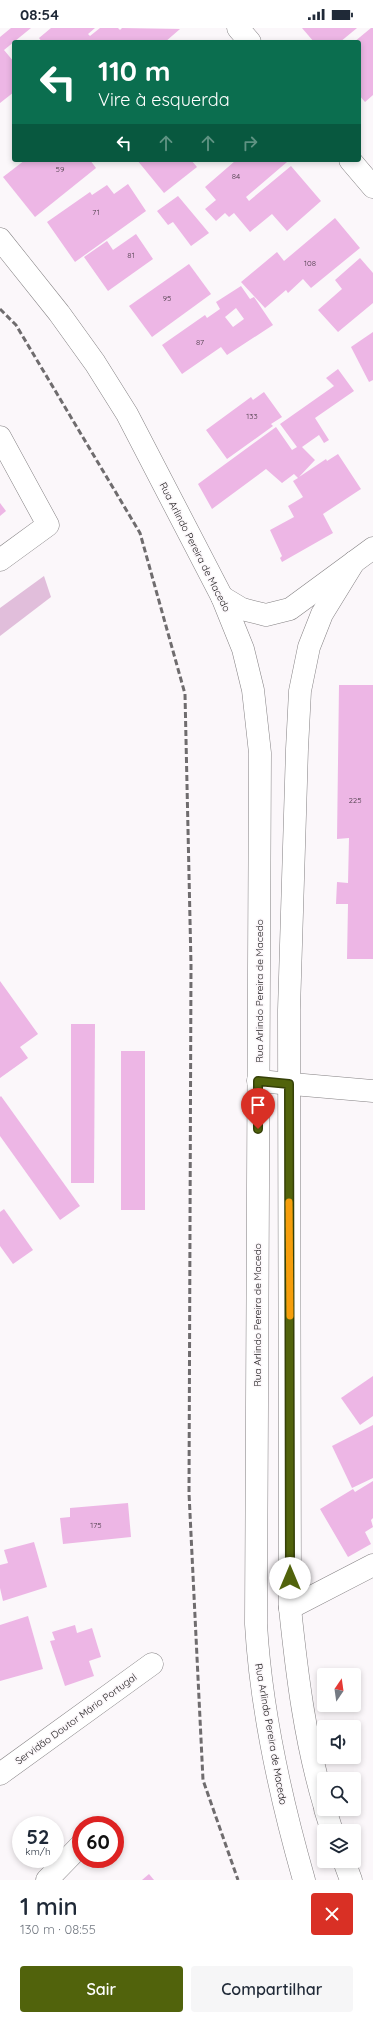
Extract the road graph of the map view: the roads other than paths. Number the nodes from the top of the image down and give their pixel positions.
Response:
1 (238, 28) edge
2 (248, 40) edge
3 (352, 162) edge
4 (373, 188) edge
5 (0, 239) edge
6 (0, 436) edge
7 (373, 548) edge
8 (0, 560) edge
9 (354, 562) junction
10 (222, 597) junction
11 (258, 1081) junction
12 (289, 1084) junction
13 (373, 1091) edge
14 (373, 1565) edge
15 (290, 1608) junction
16 (152, 1664) dead end
17 (0, 1774) edge
18 (317, 1782) edge
19 (72, 1854) edge
20 (347, 1868) edge
21 (47, 1880) edge
22 (304, 1880) edge
23 (351, 1880) edge

1 - 2 main road
3 - 4 main road
5 - 10 main road, Rua Arlindo Pereira de Macedo
6 - 8 main road
7 - 9 main road
9 - 10 main road
9 - 12 main road
10 - 11 main road, Rua Arlindo Pereira de Macedo
11 - 12 main road
11 - 22 main road, Rua Arlindo Pereira de Macedo
12 - 13 main road
12 - 15 main road
14 - 15 main road
15 - 18 main road
16 - 17 main road, Servidão Doutor Mário Portugal
19 - 21 main road
20 - 23 main road

